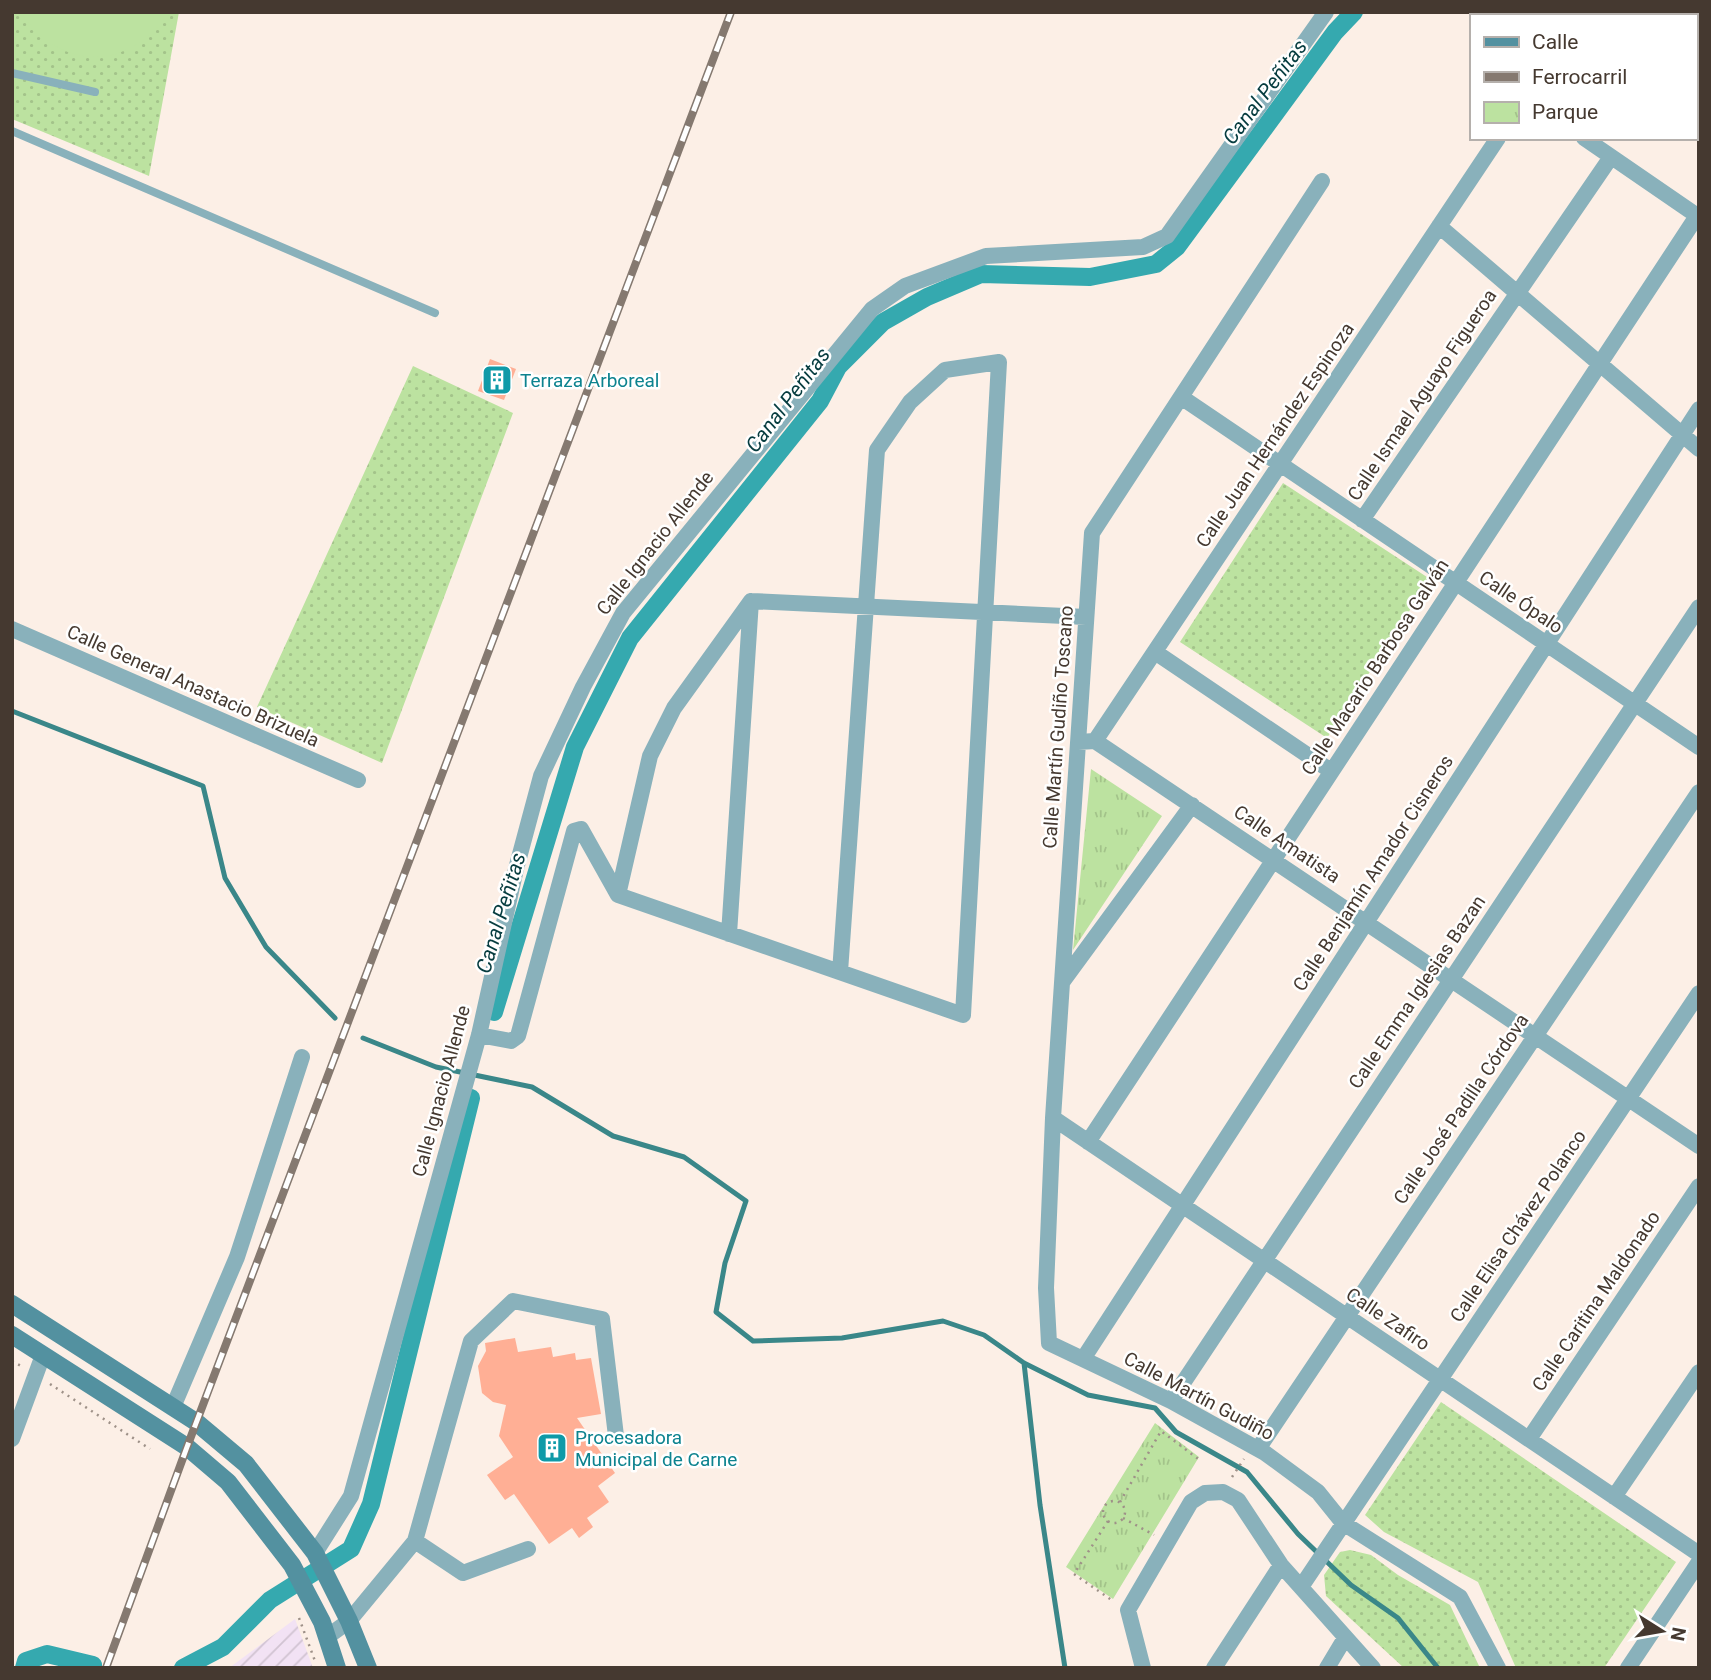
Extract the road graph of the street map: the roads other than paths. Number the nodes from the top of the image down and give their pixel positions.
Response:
1 (1326, 12) edge
2 (12, 73) edge
3 (95, 92) dead end
4 (12, 131) edge
5 (1497, 140) edge
6 (1587, 140) edge
7 (1611, 157) junction
8 (1322, 181) dead end
9 (1698, 217) edge
10 (1439, 226) junction
11 (1518, 293) junction
12 (435, 313) dead end
13 (1600, 364) junction
14 (1181, 397) junction
15 (1699, 409) edge
16 (1682, 434) junction
17 (1699, 449) edge
18 (1280, 464) junction
19 (1362, 520) junction
20 (1455, 583) junction
21 (751, 601) junction
22 (866, 606) junction
23 (1699, 607) edge
24 (985, 612) junction
25 (1086, 617) junction
26 (12, 629) edge
27 (1546, 644) junction
28 (1155, 652) junction
29 (1634, 704) junction
30 (1096, 741) junction
31 (1078, 743) junction
32 (1699, 747) edge
33 (1331, 772) junction
34 (358, 780) dead end
35 (1699, 792) edge
36 (1192, 805) junction
37 (1273, 860) junction
38 (618, 895) junction
39 (1366, 923) junction
40 (729, 934) junction
41 (840, 972) junction
42 (1451, 979) junction
43 (1062, 982) junction
44 (1699, 993) edge
45 (1535, 1036) junction
46 (476, 1043) junction
47 (302, 1057) dead end
48 (1628, 1098) junction
49 (1053, 1118) junction
50 (1088, 1142) junction
51 (1699, 1146) edge
52 (1699, 1186) edge
53 (1183, 1206) junction
54 (1264, 1261) junction
55 (12, 1304) edge
56 (1347, 1317) junction
57 (12, 1335) edge
58 (1049, 1343) joint
59 (43, 1355) junction
60 (1083, 1359) junction
61 (1699, 1372) edge
62 (1440, 1380) junction
63 (1171, 1401) junction
64 (173, 1407) junction
65 (616, 1436) dead end
66 (12, 1438) edge
67 (1528, 1439) junction
68 (1252, 1453) junction
69 (1614, 1497) junction
70 (1343, 1523) junction
71 (415, 1541) junction
72 (528, 1549) dead end
73 (1699, 1554) edge
74 (1699, 1562) edge
75 (320, 1564) junction
76 (1281, 1565) junction
77 (1301, 1587) junction
78 (349, 1621) junction
79 (327, 1637) junction
80 (1345, 1638) junction
81 (337, 1668) edge
82 (368, 1668) edge
83 (1143, 1668) edge
84 (1214, 1668) edge
85 (1326, 1668) edge
86 (1373, 1668) edge
87 (1498, 1668) edge
88 (1628, 1668) edge

1 - 46 street, Calle Ignacio Allende
2 - 3 lane
4 - 12 lane
5 - 10 street, Calle Juan Hernández Espinoza
6 - 7 street
7 - 9 street
7 - 11 street, Calle Ismael Aguayo Figueroa
8 - 14 street, Calle Martín Gudiño Toscano
9 - 13 street, Calle Macario Barbosa Galván
10 - 11 street
10 - 18 street, Calle Juan Hernández Espinoza
11 - 13 street
11 - 19 street, Calle Ismael Aguayo Figueroa
13 - 16 street
13 - 20 street, Calle Macario Barbosa Galván
14 - 18 street, Calle Ópalo
14 - 25 street, Calle Martín Gudiño Toscano
15 - 16 street, Calle Benjamín Amador Cisneros
16 - 17 street
16 - 27 street, Calle Benjamín Amador Cisneros
18 - 19 street, Calle Ópalo
18 - 28 street, Calle Juan Hernández Espinoza
19 - 20 street, Calle Ópalo
20 - 27 street, Calle Ópalo
20 - 33 street, Calle Macario Barbosa Galván
21 - 22 street
21 - 38 street
21 - 40 street
22 - 24 street
22 - 24 street
22 - 41 street
23 - 29 street, Calle Emma Iglesias Bazan
24 - 25 street
24 - 41 street
25 - 31 street, Calle Martín Gudiño Toscano
26 - 34 street, Calle General Anastacio Brizuela
27 - 29 street, Calle Ópalo
27 - 39 street, Calle Benjamín Amador Cisneros
28 - 30 street, Calle Juan Hernández Espinoza
28 - 33 street
29 - 32 street, Calle Ópalo
29 - 42 street, Calle Emma Iglesias Bazan
30 - 31 street
30 - 36 street, Calle Amatista
31 - 43 street, Calle Martín Gudiño Toscano
33 - 37 street, Calle Macario Barbosa Galván
35 - 45 street, Calle José Padilla Córdova
36 - 37 street, Calle Amatista
36 - 43 street
37 - 39 street, Calle Amatista
37 - 50 street, Calle Macario Barbosa Galván
38 - 40 street
38 - 46 street
39 - 42 street, Calle Amatista
39 - 53 street, Calle Benjamín Amador Cisneros
40 - 41 street
42 - 45 street, Calle Amatista
42 - 54 street, Calle Emma Iglesias Bazan
43 - 49 street, Calle Martín Gudiño Toscano
44 - 48 street, Calle Elisa Chávez Polanco
45 - 48 street, Calle Amatista
45 - 56 street, Calle José Padilla Córdova
46 - 75 street, Calle Ignacio Allende
47 - 64 street
48 - 51 street, Calle Amatista
48 - 62 street, Calle Elisa Chávez Polanco
49 - 50 street, Calle Zafiro
49 - 58 street, Calle Martín Gudiño Toscano
50 - 53 street, Calle Zafiro
52 - 67 street, Calle Caritina Maldonado
53 - 54 street, Calle Zafiro
53 - 60 street, Calle Benjamín Amador Cisneros
54 - 56 street, Calle Zafiro
54 - 63 street, Calle Emma Iglesias Bazan
55 - 64 main road
56 - 62 street, Calle Zafiro
56 - 68 street, Calle José Padilla Córdova
57 - 59 main road
58 - 60 street, Calle Martín Gudiño
59 - 66 street
59 - 79 main road
60 - 63 street, Calle Martín Gudiño
61 - 69 street
62 - 67 street, Calle Zafiro
62 - 70 street, Calle Elisa Chávez Polanco
63 - 68 street, Calle Martín Gudiño
64 - 75 main road
65 - 71 street
67 - 69 street, Calle Zafiro
68 - 70 street, Calle Martín Gudiño
69 - 73 street, Calle Zafiro
70 - 77 street, Calle Elisa Chávez Polanco
70 - 87 street, Calle Martín Gudiño
71 - 72 street
71 - 78 street
74 - 88 street
75 - 78 main road
76 - 77 street
76 - 83 street
76 - 84 street
77 - 80 street
78 - 79 street
78 - 82 main road
79 - 81 main road
80 - 85 street
80 - 86 street

